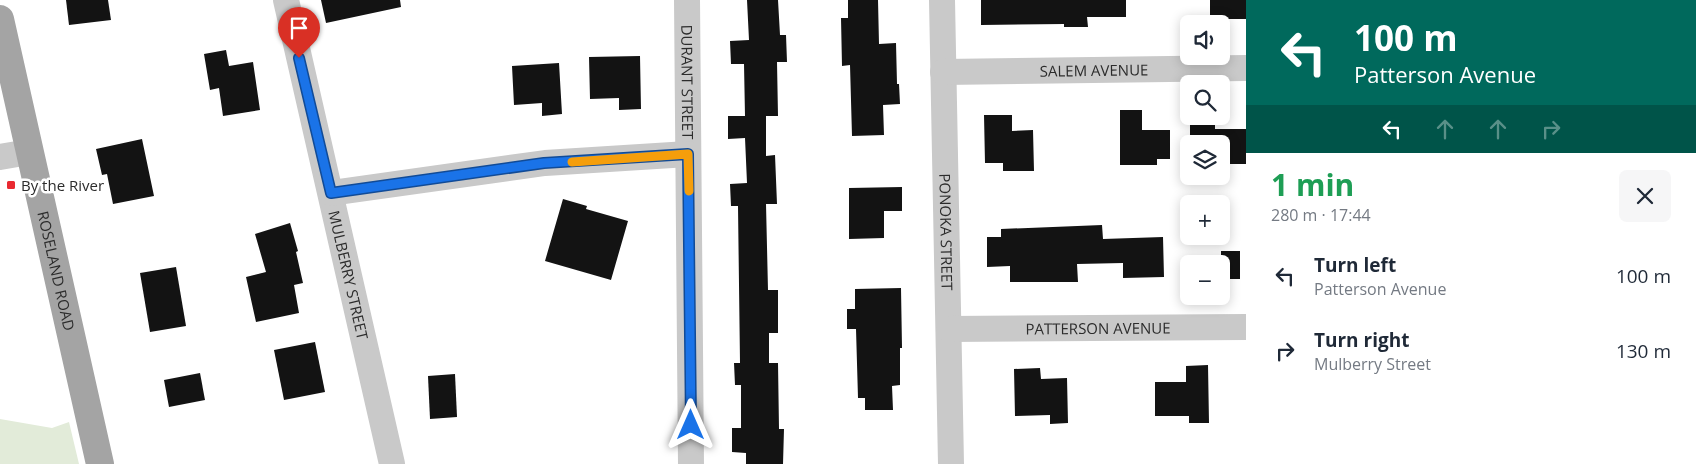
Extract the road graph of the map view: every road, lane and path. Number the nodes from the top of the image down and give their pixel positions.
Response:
1 (286, 0) edge
2 (687, 0) edge
3 (942, 0) edge
4 (0, 19) edge
5 (1246, 68) edge
6 (943, 72) junction
7 (29, 152) junction
8 (688, 154) junction
9 (0, 157) edge
10 (331, 193) junction
11 (1246, 326) edge
12 (949, 329) junction
13 (100, 464) edge
14 (392, 464) edge
15 (691, 464) edge
16 (951, 464) edge

1 - 10 street, MULBERRY STREET
2 - 8 street, DURANT STREET
3 - 6 street, PONOKA STREET
4 - 7 main road, ROSELAND ROAD
5 - 6 street, SALEM AVENUE
6 - 12 street, PONOKA STREET
7 - 9 street
7 - 13 main road, ROSELAND ROAD
8 - 10 street
8 - 15 street, DURANT STREET
10 - 14 street, MULBERRY STREET
11 - 12 street, PATTERSON AVENUE
12 - 16 street, PONOKA STREET

